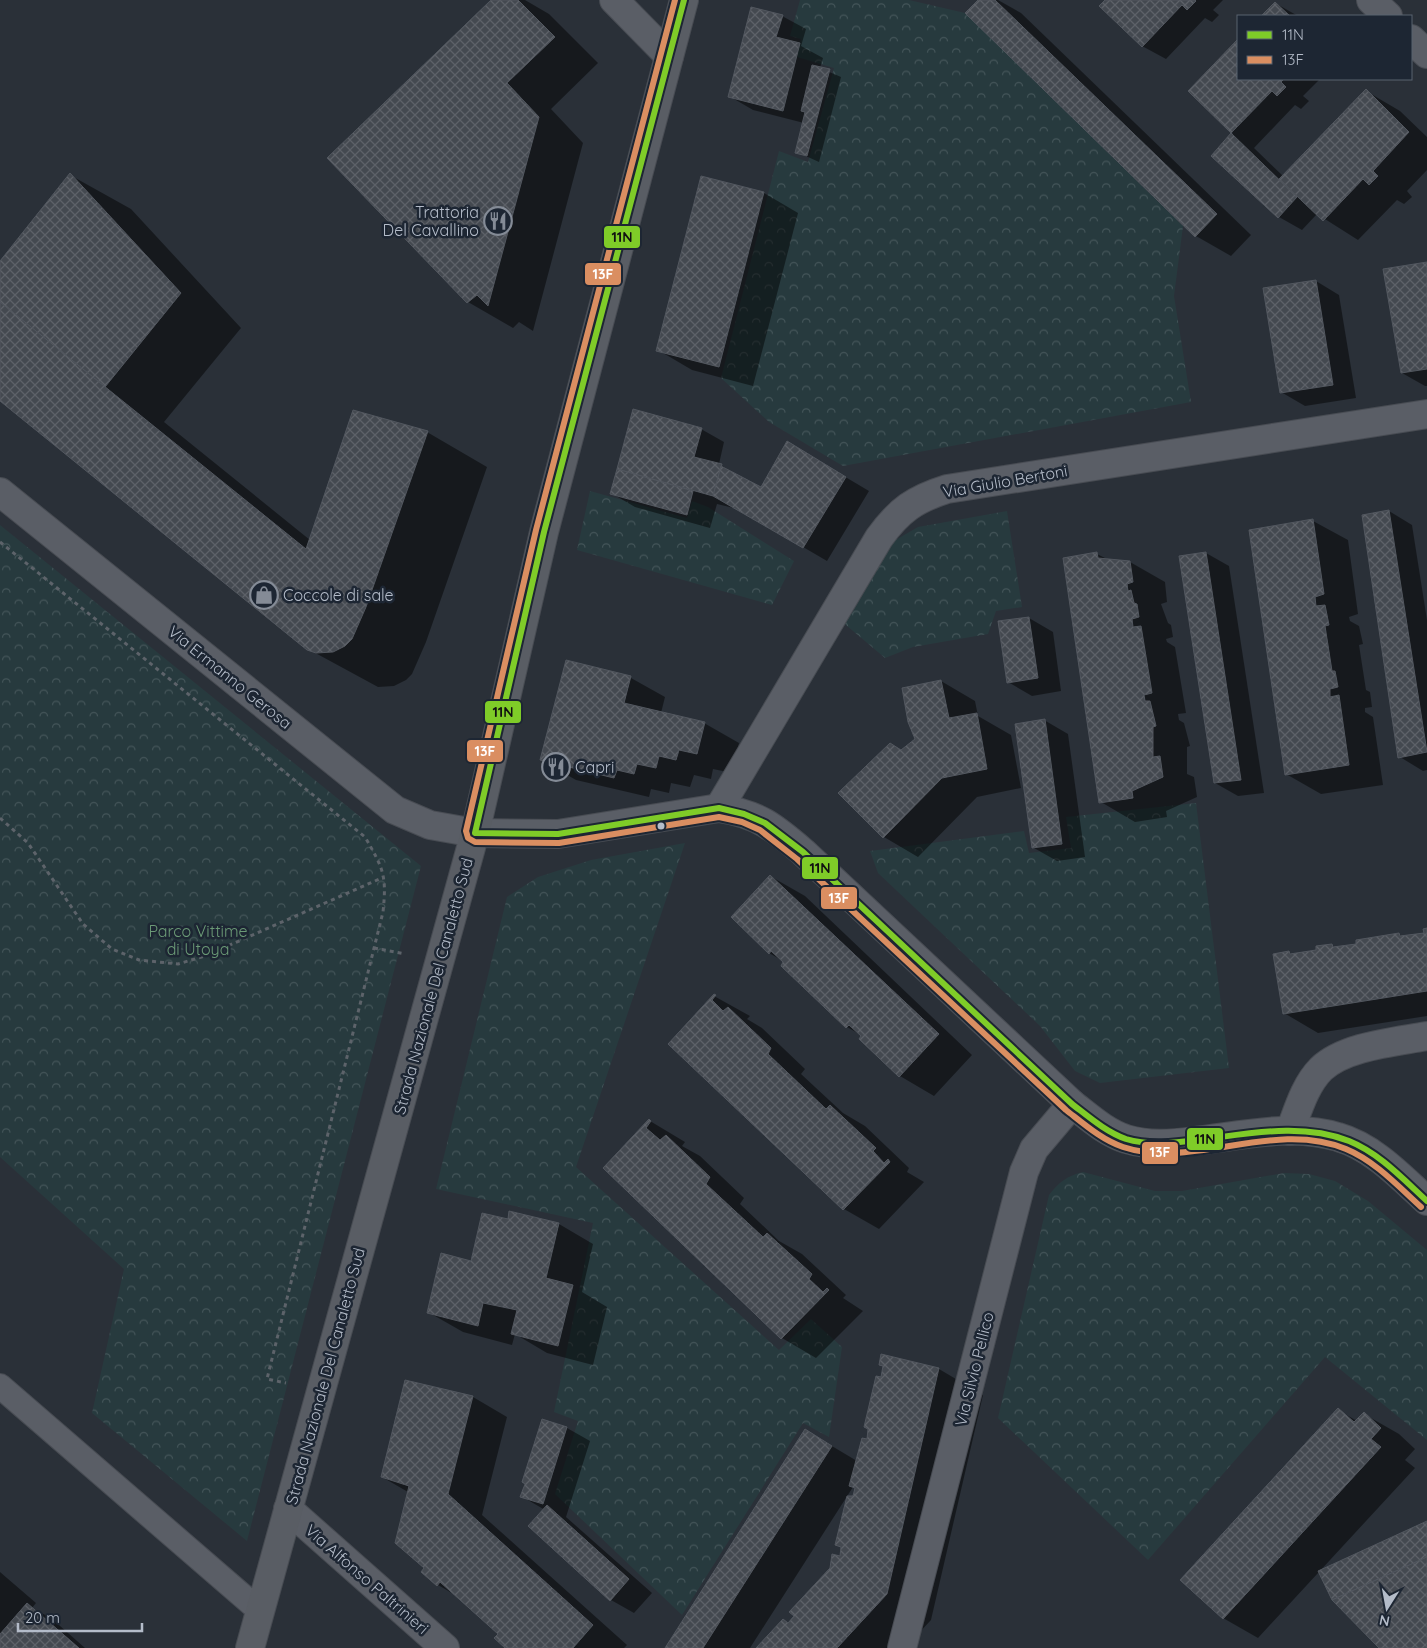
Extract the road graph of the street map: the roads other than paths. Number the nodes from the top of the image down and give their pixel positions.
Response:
1 (614, 0) edge
2 (684, 0) edge
3 (1371, 0) edge
4 (1387, 15) edge
5 (1412, 40) edge
6 (1427, 54) edge
7 (669, 56) junction
8 (1427, 414) edge
9 (0, 492) edge
10 (719, 808) junction
11 (475, 833) junction
12 (1427, 1036) edge
13 (1072, 1104) junction
14 (1290, 1131) junction
15 (1427, 1201) edge
16 (0, 1386) edge
17 (288, 1509) junction
18 (260, 1611) junction
19 (250, 1648) edge
20 (445, 1648) edge
21 (902, 1648) edge

1 - 7 street
2 - 7 main road, Strada Nazionale Del Canaletto Sud
3 - 4 street
5 - 6 street
7 - 11 main road, Strada Nazionale Del Canaletto Sud
8 - 10 street, Via Giulio Bertoni
9 - 11 street, Via Ermanno Gerosa
10 - 11 street, Via Ermanno Gerosa
10 - 13 street, Via Ermanno Gerosa
11 - 17 main road, Strada Nazionale Del Canaletto Sud
12 - 14 street
13 - 14 street, Via Ermanno Gerosa
13 - 21 street, Via Silvio Pellico
14 - 15 street, Via Ermanno Gerosa
16 - 18 lane
17 - 18 main road, Strada Nazionale Del Canaletto Sud
17 - 20 street, Via Alfonso Paltrinieri
18 - 19 main road, Strada Nazionale Del Canaletto Sud

